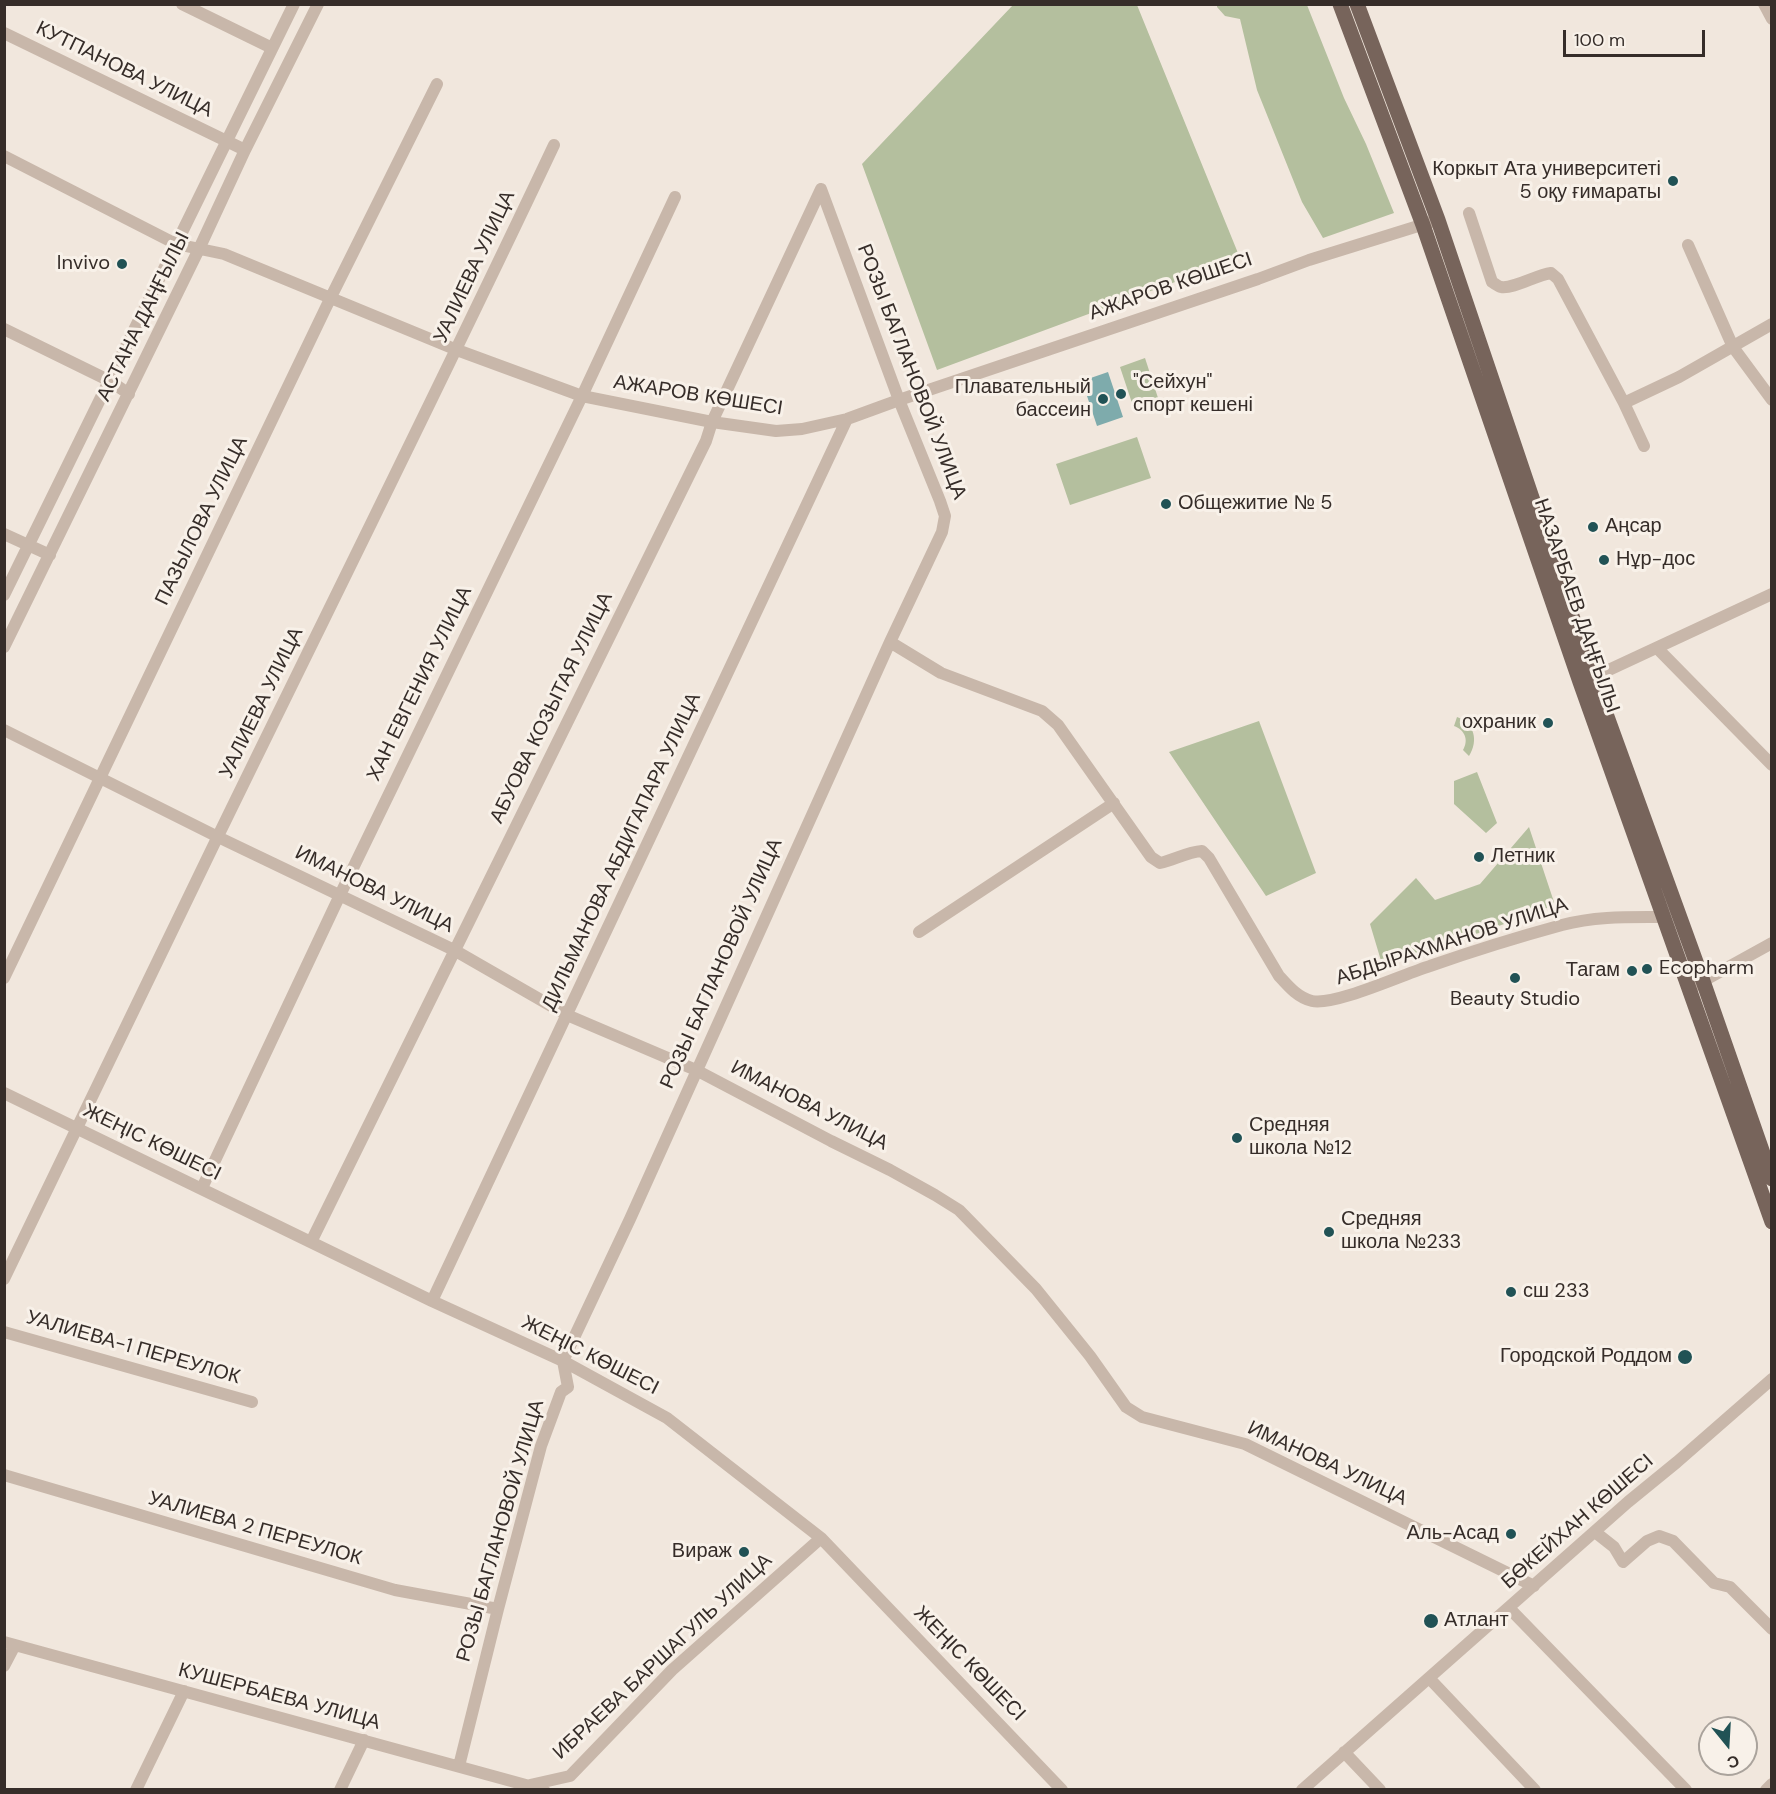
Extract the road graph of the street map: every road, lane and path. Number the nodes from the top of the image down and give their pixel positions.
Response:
1 (182, 4) edge
2 (294, 4) edge
3 (318, 4) edge
4 (1340, 4) edge
5 (1357, 4) edge
6 (1764, 4) edge
7 (1772, 19) edge
8 (4, 33) edge
9 (272, 48) junction
10 (437, 84) dead end
11 (226, 142) junction
12 (554, 145) dead end
13 (245, 150) junction
14 (4, 156) edge
15 (821, 189) joint
16 (675, 197) dead end
17 (1469, 213) dead end
18 (1430, 223) junction
19 (176, 244) junction
20 (1688, 245) dead end
21 (199, 249) junction
22 (330, 299) junction
23 (1772, 324) edge
24 (4, 329) edge
25 (1733, 347) junction
26 (457, 350) junction
27 (110, 381) junction
28 (129, 394) junction
29 (582, 396) junction
30 (898, 400) junction
31 (1772, 400) edge
32 (1624, 403) junction
33 (847, 419) junction
34 (712, 422) junction
35 (1644, 446) dead end
36 (4, 534) edge
37 (28, 546) junction
38 (50, 555) junction
39 (1772, 594) edge
40 (4, 596) edge
41 (890, 642) junction
42 (4, 647) edge
43 (1657, 648) junction
44 (1587, 680) junction
45 (4, 730) edge
46 (1772, 765) edge
47 (100, 778) junction
48 (1114, 803) junction
49 (218, 837) junction
50 (340, 895) junction
51 (1662, 917) junction
52 (919, 932) dead end
53 (1772, 943) edge
54 (454, 950) junction
55 (4, 978) edge
56 (1703, 981) junction
57 (1688, 989) junction
58 (567, 1015) junction
59 (696, 1070) junction
60 (4, 1093) edge
61 (79, 1128) junction
62 (1772, 1179) edge
63 (202, 1188) junction
64 (1772, 1222) edge
65 (311, 1242) junction
66 (4, 1279) edge
67 (432, 1301) junction
68 (4, 1332) edge
69 (563, 1361) junction
70 (1772, 1379) edge
71 (252, 1402) dead end
72 (4, 1475) edge
73 (1594, 1532) junction
74 (821, 1538) junction
75 (1534, 1586) junction
76 (1509, 1608) junction
77 (498, 1609) junction
78 (1772, 1629) edge
79 (10, 1644) edge
80 (4, 1666) edge
81 (1429, 1678) junction
82 (184, 1691) junction
83 (364, 1740) junction
84 (1344, 1752) junction
85 (459, 1766) junction
86 (1772, 1784) edge
87 (526, 1787) edge
88 (136, 1790) edge
89 (340, 1790) edge
90 (544, 1790) edge
91 (1062, 1790) edge
92 (1302, 1790) edge
93 (1380, 1790) edge
94 (1535, 1790) edge
95 (1686, 1790) edge
96 (1766, 1790) edge

1 - 9 street
2 - 9 street, АСТАНА ДАҢҒЫЛЫ
3 - 13 street, АСТАНА ДАҢҒЫЛЫ
4 - 18 main road, НАЗАРБАЕВ ДАҢҒЫЛЫ
5 - 18 main road, НАЗАРБАЕВ ДАҢҒЫЛЫ
6 - 7 street
8 - 11 street, КУТПАНОВА УЛИЦА
9 - 11 street, АСТАНА ДАҢҒЫЛЫ
10 - 22 street, ПАЗЫЛОВА УЛИЦА
11 - 13 street, КУТПАНОВА УЛИЦА
11 - 19 street, АСТАНА ДАҢҒЫЛЫ
12 - 26 street, УАЛИЕВА УЛИЦА
13 - 21 street, АСТАНА ДАҢҒЫЛЫ
14 - 19 street, АЖАРОВ КӨШЕСІ
15 - 30 street, РОЗЫ БАГЛАНОВОЙ УЛИЦА
15 - 34 street, АБУОВА КОЗЫТАЯ УЛИЦА
16 - 29 street, ХАН ЕВГЕНИЯ УЛИЦА
17 - 32 street
18 - 30 street, АЖАРОВ КӨШЕСІ
18 - 44 main road, НАЗАРБАЕВ ДАҢҒЫЛЫ
19 - 21 street, АЖАРОВ КӨШЕСІ
19 - 27 street, АСТАНА ДАҢҒЫЛЫ
20 - 25 street
21 - 22 street, АЖАРОВ КӨШЕСІ
21 - 28 street, АСТАНА ДАҢҒЫЛЫ
22 - 26 street, АЖАРОВ КӨШЕСІ
22 - 47 street, ПАЗЫЛОВА УЛИЦА
23 - 25 street
24 - 27 street
25 - 31 street
25 - 32 street
26 - 29 street, АЖАРОВ КӨШЕСІ
26 - 49 street, УАЛИЕВА УЛИЦА
27 - 28 street
27 - 37 street, АСТАНА ДАҢҒЫЛЫ
28 - 38 street, АСТАНА ДАҢҒЫЛЫ
29 - 34 street, АЖАРОВ КӨШЕСІ
29 - 50 street, ХАН ЕВГЕНИЯ УЛИЦА
30 - 33 street, АЖАРОВ КӨШЕСІ
30 - 41 street, РОЗЫ БАГЛАНОВОЙ УЛИЦА
32 - 35 street
33 - 34 street, АЖАРОВ КӨШЕСІ
33 - 58 street, ДИЛЬМАНОВА АБДИГАПАРА УЛИЦА
34 - 54 street, АБУОВА КОЗЫТАЯ УЛИЦА
36 - 37 street
37 - 38 street
37 - 40 street, АСТАНА ДАҢҒЫЛЫ
38 - 42 street, АСТАНА ДАҢҒЫЛЫ
39 - 43 street
41 - 48 street, АБДЫРАХМАНОВ УЛИЦА
41 - 59 street, РОЗЫ БАГЛАНОВОЙ УЛИЦА
43 - 44 street
43 - 46 street
44 - 51 main road, НАЗАРБАЕВ ДАҢҒЫЛЫ
44 - 56 main road, НАЗАРБАЕВ ДАҢҒЫЛЫ
45 - 47 street, ИМАНОВА УЛИЦА
47 - 49 street, ИМАНОВА УЛИЦА
47 - 55 street, ПАЗЫЛОВА УЛИЦА
48 - 51 street, АБДЫРАХМАНОВ УЛИЦА
48 - 52 street
49 - 50 street, ИМАНОВА УЛИЦА
49 - 61 street, УАЛИЕВА УЛИЦА
50 - 54 street, ИМАНОВА УЛИЦА
50 - 63 street, ХАН ЕВГЕНИЯ УЛИЦА
51 - 57 main road, НАЗАРБАЕВ ДАҢҒЫЛЫ
53 - 56 street
54 - 58 street, ИМАНОВА УЛИЦА
54 - 65 street, АБУОВА КОЗЫТАЯ УЛИЦА
56 - 57 street
56 - 62 main road, НАЗАРБАЕВ ДАҢҒЫЛЫ
57 - 64 main road, НАЗАРБАЕВ ДАҢҒЫЛЫ
58 - 59 street, ИМАНОВА УЛИЦА
58 - 67 street, ДИЛЬМАНОВА АБДИГАПАРА УЛИЦА
59 - 69 street, РОЗЫ БАГЛАНОВОЙ УЛИЦА
59 - 75 street, ИМАНОВА УЛИЦА
60 - 61 street, ЖЕҢІС КӨШЕСІ
61 - 63 street, ЖЕҢІС КӨШЕСІ
61 - 66 street, УАЛИЕВА УЛИЦА
63 - 65 street, ЖЕҢІС КӨШЕСІ
65 - 67 street, ЖЕҢІС КӨШЕСІ
67 - 69 street, ЖЕҢІС КӨШЕСІ
68 - 71 street, УАЛИЕВА-1 ПЕРЕУЛОК
69 - 74 street, ЖЕҢІС КӨШЕСІ
69 - 77 street, РОЗЫ БАГЛАНОВОЙ УЛИЦА
70 - 73 street, БӨКЕЙХАН КӨШЕСІ
72 - 77 street, УАЛИЕВА 2 ПЕРЕУЛОК
73 - 75 street, БӨКЕЙХАН КӨШЕСІ
73 - 78 street
74 - 87 street, ИБРАЕВА БАРШАГУЛЬ УЛИЦА
74 - 91 street, ЖЕҢІС КӨШЕСІ
75 - 76 street, БӨКЕЙХАН КӨШЕСІ
76 - 81 street, БӨКЕЙХАН КӨШЕСІ
76 - 95 street
77 - 85 street, РОЗЫ БАГЛАНОВОЙ УЛИЦА
79 - 80 street
79 - 82 street, КУШЕРБАЕВА УЛИЦА
81 - 84 street, БӨКЕЙХАН КӨШЕСІ
81 - 94 street
82 - 83 street, КУШЕРБАЕВА УЛИЦА
82 - 88 street
83 - 85 street, КУШЕРБАЕВА УЛИЦА
83 - 89 street
84 - 92 street, БӨКЕЙХАН КӨШЕСІ
84 - 93 street
85 - 87 street, КУШЕРБАЕВА УЛИЦА
86 - 96 street
87 - 90 street, КУШЕРБАЕВА УЛИЦА

